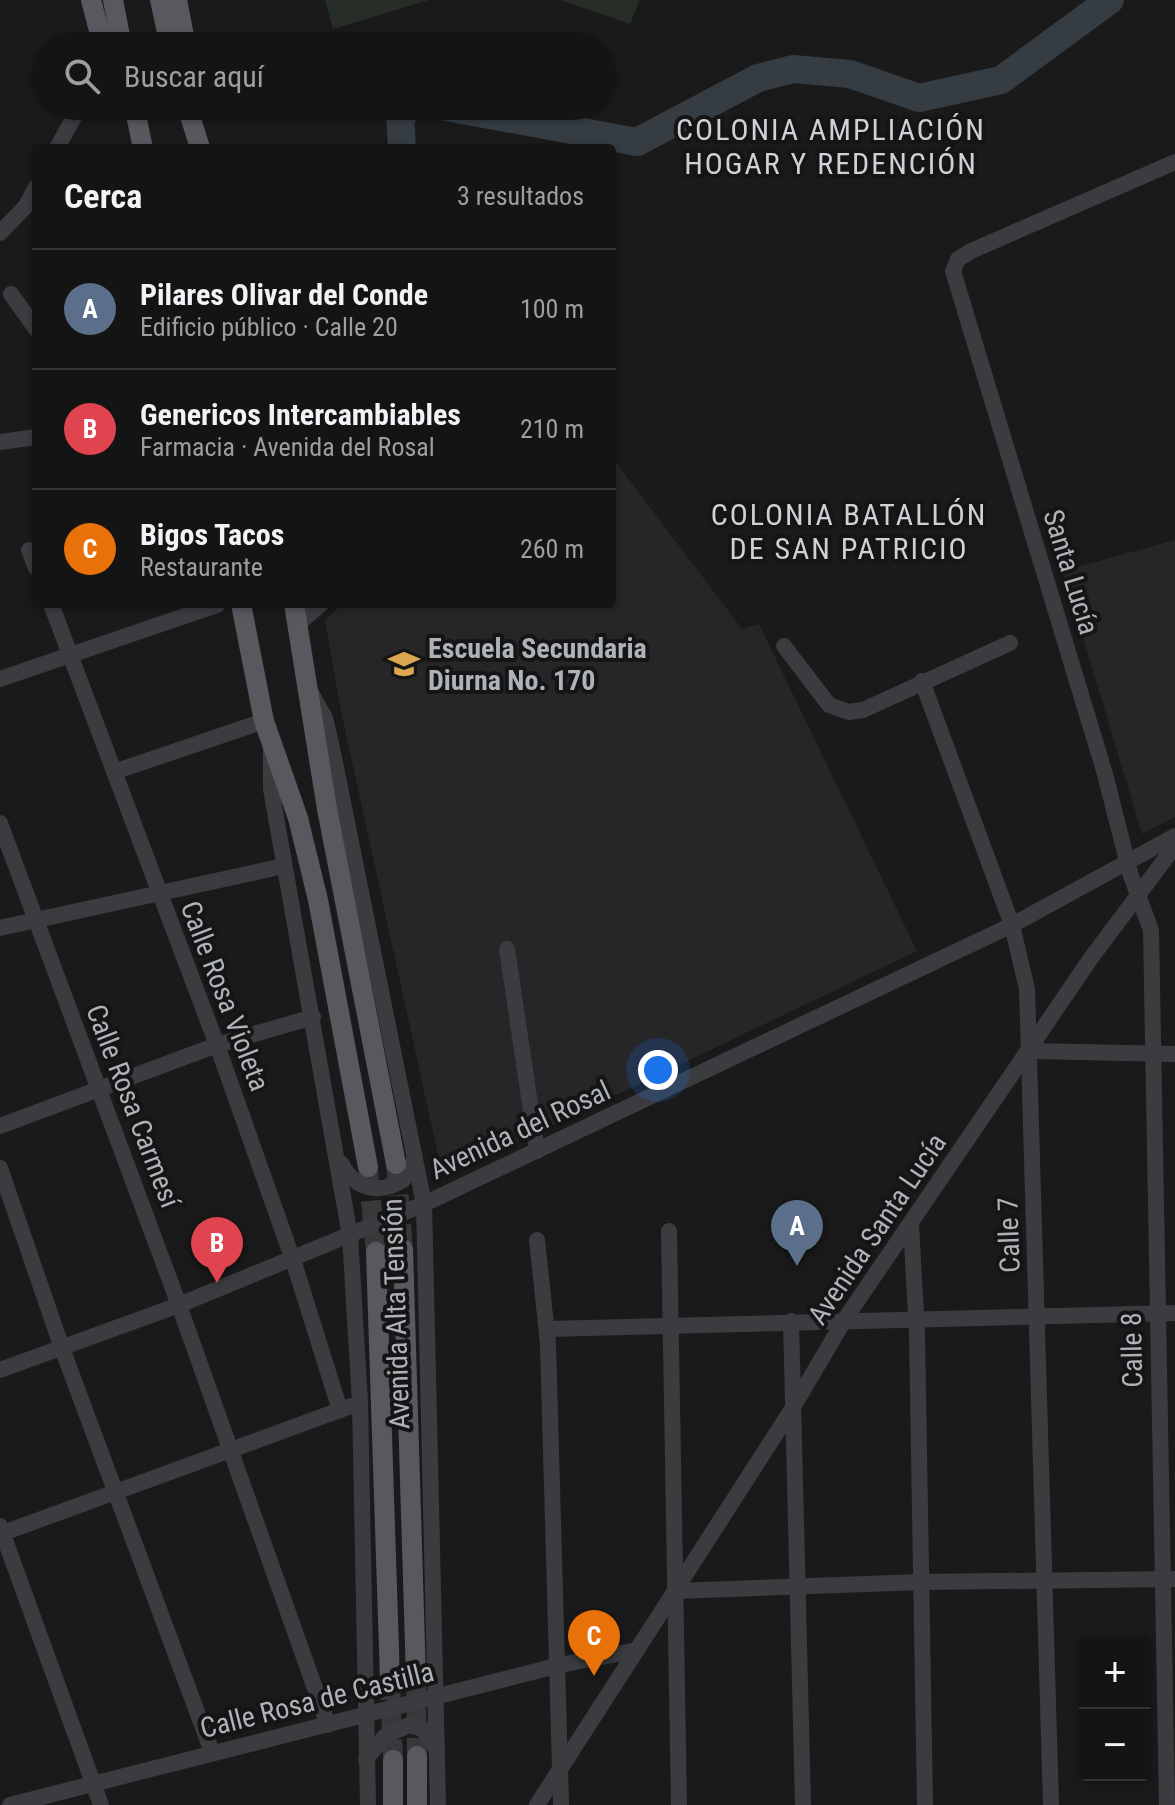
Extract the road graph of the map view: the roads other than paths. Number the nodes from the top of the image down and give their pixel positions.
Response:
1 (91, 0) edge
2 (113, 0) edge
3 (160, 0) edge
4 (177, 0) edge
5 (99, 32) edge
6 (119, 32) edge
7 (167, 32) edge
8 (183, 32) edge
9 (72, 120) edge
10 (133, 120) edge
11 (137, 120) edge
12 (192, 120) edge
13 (198, 139) edge
14 (142, 142) edge
15 (59, 144) edge
16 (1175, 162) edge
17 (32, 195) edge
18 (0, 233) edge
19 (11, 294) dead end
20 (32, 323) edge
21 (32, 438) edge
22 (0, 442) edge
23 (29, 550) dead end
24 (32, 558) edge
25 (53, 608) edge
26 (208, 608) edge
27 (242, 608) edge
28 (296, 614) edge
29 (1010, 643) dead end
30 (784, 646) dead end
31 (71, 654) junction
32 (0, 679) edge
33 (922, 681) junction
34 (264, 721) junction
35 (271, 744) junction
36 (114, 772) junction
37 (0, 823) edge
38 (1175, 836) edge
39 (1175, 846) edge
40 (1129, 860) junction
41 (284, 866) junction
42 (158, 892) junction
43 (1139, 897) junction
44 (35, 921) junction
45 (1012, 925) junction
46 (0, 928) edge
47 (507, 949) dead end
48 (313, 1017) junction
49 (217, 1045) junction
50 (1030, 1051) junction
51 (1152, 1054) junction
52 (1175, 1054) edge
53 (99, 1088) junction
54 (0, 1126) edge
55 (537, 1151) junction
56 (338, 1158) junction
57 (406, 1161) junction
58 (368, 1167) tunnel mouth
59 (0, 1168) edge
60 (424, 1204) junction
61 (911, 1224) junction
62 (669, 1231) dead end
63 (350, 1236) junction
64 (537, 1240) dead end
65 (403, 1249) tunnel mouth
66 (376, 1252) tunnel mouth
67 (293, 1260) junction
68 (179, 1305) junction
69 (1166, 1312) edge
70 (1038, 1316) junction
71 (845, 1319) junction
72 (917, 1320) junction
73 (791, 1321) junction
74 (672, 1325) junction
75 (547, 1329) junction
76 (62, 1348) junction
77 (0, 1370) edge
78 (360, 1402) junction
79 (792, 1409) junction
80 (340, 1410) junction
81 (232, 1452) junction
82 (118, 1493) junction
83 (1, 1530) edge
84 (1169, 1579) edge
85 (1042, 1581) junction
86 (922, 1582) junction
87 (798, 1586) junction
88 (676, 1591) junction
89 (637, 1650) junction
90 (560, 1665) junction
91 (416, 1678) tunnel mouth
92 (390, 1680) tunnel mouth
93 (436, 1699) junction
94 (364, 1717) junction
95 (328, 1725) junction
96 (438, 1751) junction
97 (212, 1752) junction
98 (417, 1756) tunnel mouth
99 (366, 1759) junction
100 (393, 1760) tunnel mouth
101 (562, 1768) junction
102 (94, 1783) junction
103 (10, 1805) edge
104 (101, 1805) edge
105 (368, 1805) edge
106 (393, 1805) edge
107 (417, 1805) edge
108 (438, 1805) edge
109 (537, 1805) edge
110 (561, 1805) edge
111 (679, 1805) edge
112 (803, 1805) edge
113 (925, 1805) edge
114 (1051, 1805) edge
115 (1167, 1805) edge

1 - 5 main road
2 - 6 main road
3 - 7 main road
4 - 8 main road
9 - 15 street
10 - 14 main road
11 - 14 main road
12 - 13 main road
16 - 40 street, Santa Lucía
17 - 18 street
19 - 20 street
21 - 22 street
23 - 24 street
25 - 31 street, Calle Rosa Violeta
26 - 31 street
27 - 34 main road, Avenida Alta Tensión
28 - 57 main road, Avenida Alta Tensión
29 - 33 street
30 - 33 street
31 - 32 street
31 - 36 street, Calle Rosa Violeta
33 - 45 street, Calle 7
34 - 35 main road, Avenida Alta Tensión
34 - 36 street
35 - 41 street, Avenida Alta Tensión
35 - 58 main road, Avenida Alta Tensión
36 - 42 street, Calle Rosa Violeta
37 - 44 street, Calle Rosa Carmesí
38 - 40 street, Avenida del Rosal
39 - 43 street, Avenida Santa Lucía
40 - 43 street, Santa Lucía
40 - 45 street, Avenida del Rosal
41 - 42 street
41 - 48 street, Avenida Alta Tensión
42 - 44 street
42 - 49 street, Calle Rosa Violeta
43 - 50 street, Avenida Santa Lucía
43 - 51 street, Calle 8
44 - 46 street
44 - 53 street, Calle Rosa Carmesí
45 - 50 street, Calle 7
45 - 55 street, Avenida del Rosal
47 - 55 street
48 - 49 street
48 - 56 street, Avenida Alta Tensión
49 - 53 street
49 - 67 street, Calle Rosa Violeta
50 - 51 street
50 - 61 street, Avenida Santa Lucía
50 - 70 street, Calle 7
51 - 52 street
51 - 69 street, Calle 8
53 - 54 street
53 - 68 street, Calle Rosa Carmesí
55 - 60 street, Avenida del Rosal
56 - 57 street
56 - 63 street, Avenida Alta Tensión
57 - 60 street, Avenida Alta Tensión
59 - 76 street
60 - 63 street, Avenida del Rosal
60 - 93 street, Avenida Alta Tensión
61 - 71 street, Avenida Santa Lucía
61 - 72 street
62 - 74 street
63 - 67 street, Avenida del Rosal
63 - 78 street, Avenida Alta Tensión
64 - 75 street
65 - 91 main road, Avenida Alta Tensión
66 - 92 main road, Avenida Alta Tensión
67 - 68 street, Avenida del Rosal
67 - 80 street, Calle Rosa Violeta
68 - 76 street, Avenida del Rosal
68 - 81 street, Calle Rosa Carmesí
69 - 70 street
69 - 84 street, Calle 8
70 - 72 street
70 - 85 street, Calle 7
71 - 72 street
71 - 73 street
71 - 79 street, Avenida Santa Lucía
72 - 86 street
73 - 74 street
73 - 79 street
74 - 75 street
74 - 88 street
75 - 90 street
76 - 77 street, Avenida del Rosal
76 - 82 street
78 - 80 street
78 - 94 street, Avenida Alta Tensión
79 - 87 street
79 - 88 street, Avenida Santa Lucía
80 - 81 street
81 - 82 street
81 - 95 street, Calle Rosa Carmesí
82 - 83 street
82 - 97 street
83 - 102 street
84 - 85 street
84 - 115 street, Calle 8
85 - 86 street
85 - 114 street, Calle 7
86 - 87 street
86 - 113 street
87 - 88 street
87 - 112 street
88 - 89 street, Avenida Santa Lucía
88 - 111 street
89 - 90 street, Calle Rosa de Castilla
89 - 101 street, Avenida Santa Lucía
90 - 93 street, Calle Rosa de Castilla
90 - 101 street
93 - 94 street, Calle Rosa de Castilla
93 - 96 street, Avenida Alta Tensión
94 - 95 street, Calle Rosa de Castilla
94 - 99 street, Avenida Alta Tensión
95 - 97 street, Calle Rosa de Castilla
96 - 99 street
96 - 108 street, Avenida Alta Tensión
97 - 102 street, Calle Rosa de Castilla
98 - 107 main road
99 - 105 street, Avenida Alta Tensión
100 - 106 main road
101 - 109 street, Avenida Santa Lucía
101 - 110 street
102 - 103 street, Calle Rosa de Castilla
102 - 104 street

